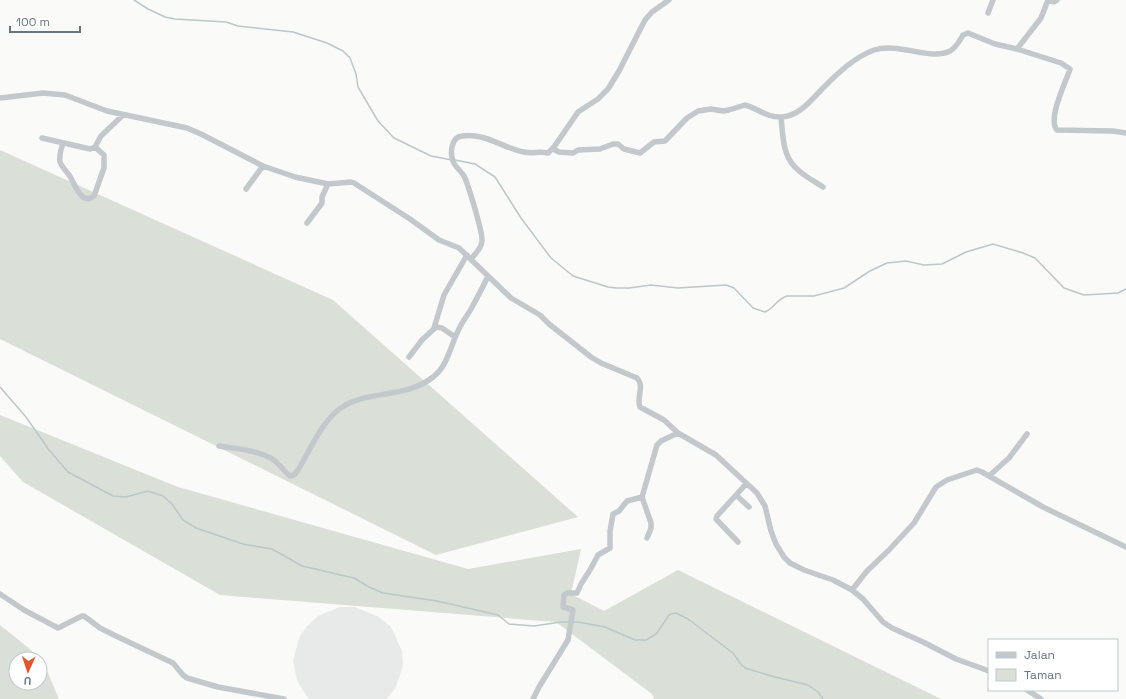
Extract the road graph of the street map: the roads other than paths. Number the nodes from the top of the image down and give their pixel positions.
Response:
1 (669, 0) edge
2 (993, 0) edge
3 (1048, 0) edge
4 (1057, 0) edge
5 (988, 14) dead end
6 (1017, 49) junction
7 (0, 98) edge
8 (123, 115) junction
9 (781, 117) junction
10 (1126, 133) edge
11 (42, 138) dead end
12 (62, 143) junction
13 (95, 147) junction
14 (554, 147) junction
15 (263, 166) junction
16 (328, 184) junction
17 (823, 187) dead end
18 (246, 189) dead end
19 (307, 223) dead end
20 (469, 257) junction
21 (488, 276) junction
22 (434, 328) junction
23 (455, 337) junction
24 (409, 357) dead end
25 (678, 433) junction
26 (1027, 434) dead end
27 (219, 446) dead end
28 (989, 476) junction
29 (746, 484) junction
30 (736, 495) junction
31 (642, 497) junction
32 (749, 507) dead end
33 (647, 538) dead end
34 (738, 542) dead end
35 (1126, 546) edge
36 (852, 590) junction
37 (0, 594) edge
38 (988, 671) edge
39 (1029, 691) edge
40 (284, 699) edge
41 (534, 699) edge
42 (1041, 699) edge

1 - 14 street
2 - 5 street
3 - 4 street
3 - 6 street
6 - 9 street
6 - 10 street
7 - 8 street
8 - 13 street
8 - 15 street
9 - 14 street
9 - 17 street
11 - 12 street
12 - 13 street
12 - 13 street
14 - 20 street
15 - 16 street
15 - 18 street
16 - 19 street
16 - 20 street
20 - 21 street
20 - 22 street
21 - 23 street
21 - 25 street
22 - 23 street
22 - 24 street
23 - 27 street
25 - 29 street
25 - 31 street
26 - 28 street
28 - 35 street
28 - 36 street
29 - 30 street
29 - 36 street
30 - 32 street
30 - 34 street
31 - 33 street
31 - 41 street
36 - 38 street
37 - 40 street
39 - 42 street

